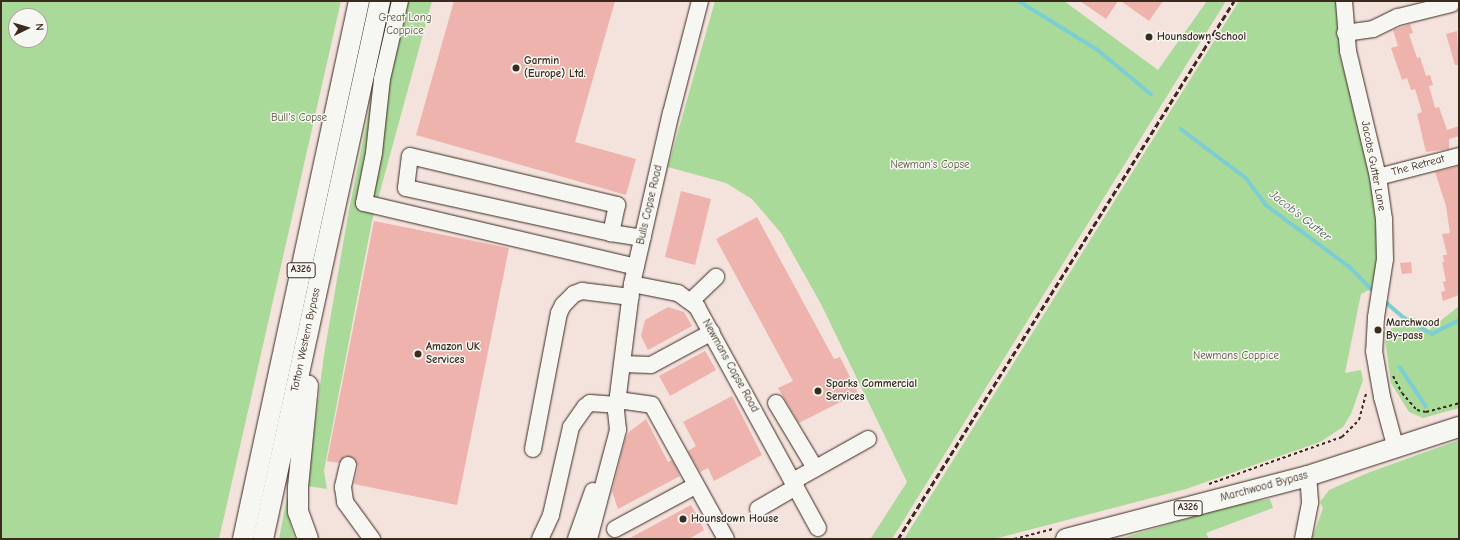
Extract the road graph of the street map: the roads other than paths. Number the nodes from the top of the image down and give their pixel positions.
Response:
1 (359, 1) edge
2 (380, 1) edge
3 (400, 1) edge
4 (700, 1) edge
5 (1344, 1) edge
6 (1449, 3) edge
7 (1345, 33) junction
8 (1459, 156) edge
9 (1378, 177) junction
10 (611, 233) junction
11 (643, 238) junction
12 (636, 267) junction
13 (716, 277) dead end
14 (317, 291) junction
15 (632, 291) junction
16 (691, 301) junction
17 (712, 332) junction
18 (622, 364) junction
19 (776, 403) dead end
20 (617, 405) junction
21 (1459, 427) edge
22 (868, 439) dead end
23 (533, 448) dead end
24 (1396, 449) junction
25 (348, 465) dead end
26 (815, 468) junction
27 (1308, 476) junction
28 (794, 484) junction
29 (695, 486) junction
30 (758, 509) dead end
31 (818, 528) dead end
32 (615, 530) dead end
33 (1062, 533) edge
34 (243, 539) edge
35 (264, 539) edge
36 (308, 539) edge
37 (372, 539) edge
38 (540, 539) edge
39 (576, 539) edge
40 (589, 539) edge
41 (726, 539) edge
42 (1303, 539) edge

1 - 34 main road, Totton Western Bypass / A326
2 - 14 main road, Totton Western Bypass / A326
3 - 12 street
4 - 11 street, Bulls Copse Road
5 - 7 street, Jacobs Gutter Lane
6 - 7 street
7 - 9 street, Jacobs Gutter Lane
8 - 9 street, The Retreat
9 - 24 street, Jacobs Gutter Lane
10 - 10 street
10 - 11 street
11 - 12 street, Bulls Copse Road
12 - 15 street, Bulls Copse Road
13 - 16 street
14 - 35 main road, Totton Western Bypass / A326
14 - 36 main road
15 - 16 street
15 - 18 street, Bulls Copse Road
15 - 23 street
16 - 17 street, Newmans Copse Road
17 - 18 street
17 - 28 street, Newmans Copse Road
18 - 20 street, Bulls Copse Road
19 - 26 street
20 - 29 street
20 - 38 street
20 - 39 street, Bulls Copse Road
20 - 40 street, Bulls Copse Road
21 - 24 main road, Marchwood Bypass / A326
22 - 26 street
24 - 27 main road, Marchwood Bypass / A326
25 - 37 street
26 - 28 street
27 - 33 main road, Marchwood Bypass / A326
27 - 42 street
28 - 30 street
28 - 31 street, Newmans Copse Road
29 - 32 street
29 - 41 street

